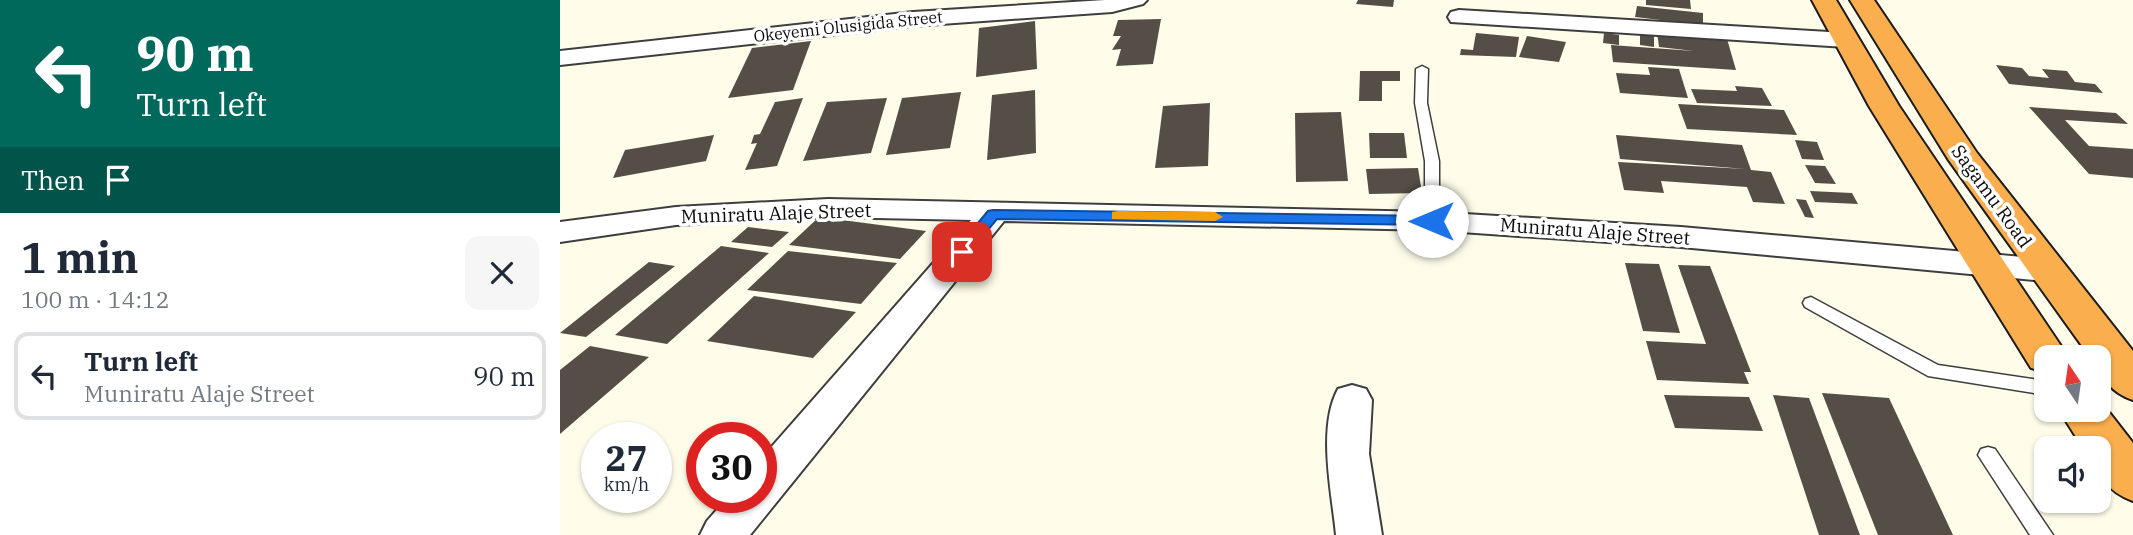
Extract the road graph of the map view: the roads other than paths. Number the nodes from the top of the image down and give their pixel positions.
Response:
1 (1136, 0) edge
2 (1824, 0) edge
3 (1862, 0) edge
4 (1459, 17) dead end
5 (1846, 40) junction
6 (560, 58) edge
7 (1422, 69) dead end
8 (993, 214) junction
9 (1432, 221) junction
10 (560, 232) edge
11 (1985, 267) junction
12 (2046, 270) junction
13 (1811, 303) dead end
14 (2037, 345) edge
15 (2133, 383) edge
16 (2034, 386) edge
17 (1352, 400) dead end
18 (2091, 422) edge
19 (1988, 455) dead end
20 (777, 471) edge
21 (2133, 480) edge
22 (742, 513) edge
23 (723, 535) edge
24 (1359, 535) edge
25 (2042, 535) edge

1 - 6 street, Okeyemi Olusigida Street
2 - 5 highway, Sagamu Road
3 - 12 highway, Sagamu Road
4 - 5 street
5 - 11 highway, Sagamu Road
7 - 9 lane
8 - 9 street, Muniratu Alaje Street
8 - 10 street, Muniratu Alaje Street
8 - 20 street
9 - 11 street, Muniratu Alaje Street
11 - 12 street, Muniratu Alaje Street
11 - 14 highway, Sagamu Road
12 - 15 highway, Sagamu Road
13 - 16 lane
17 - 24 street
18 - 21 highway
19 - 25 lane
22 - 23 street

